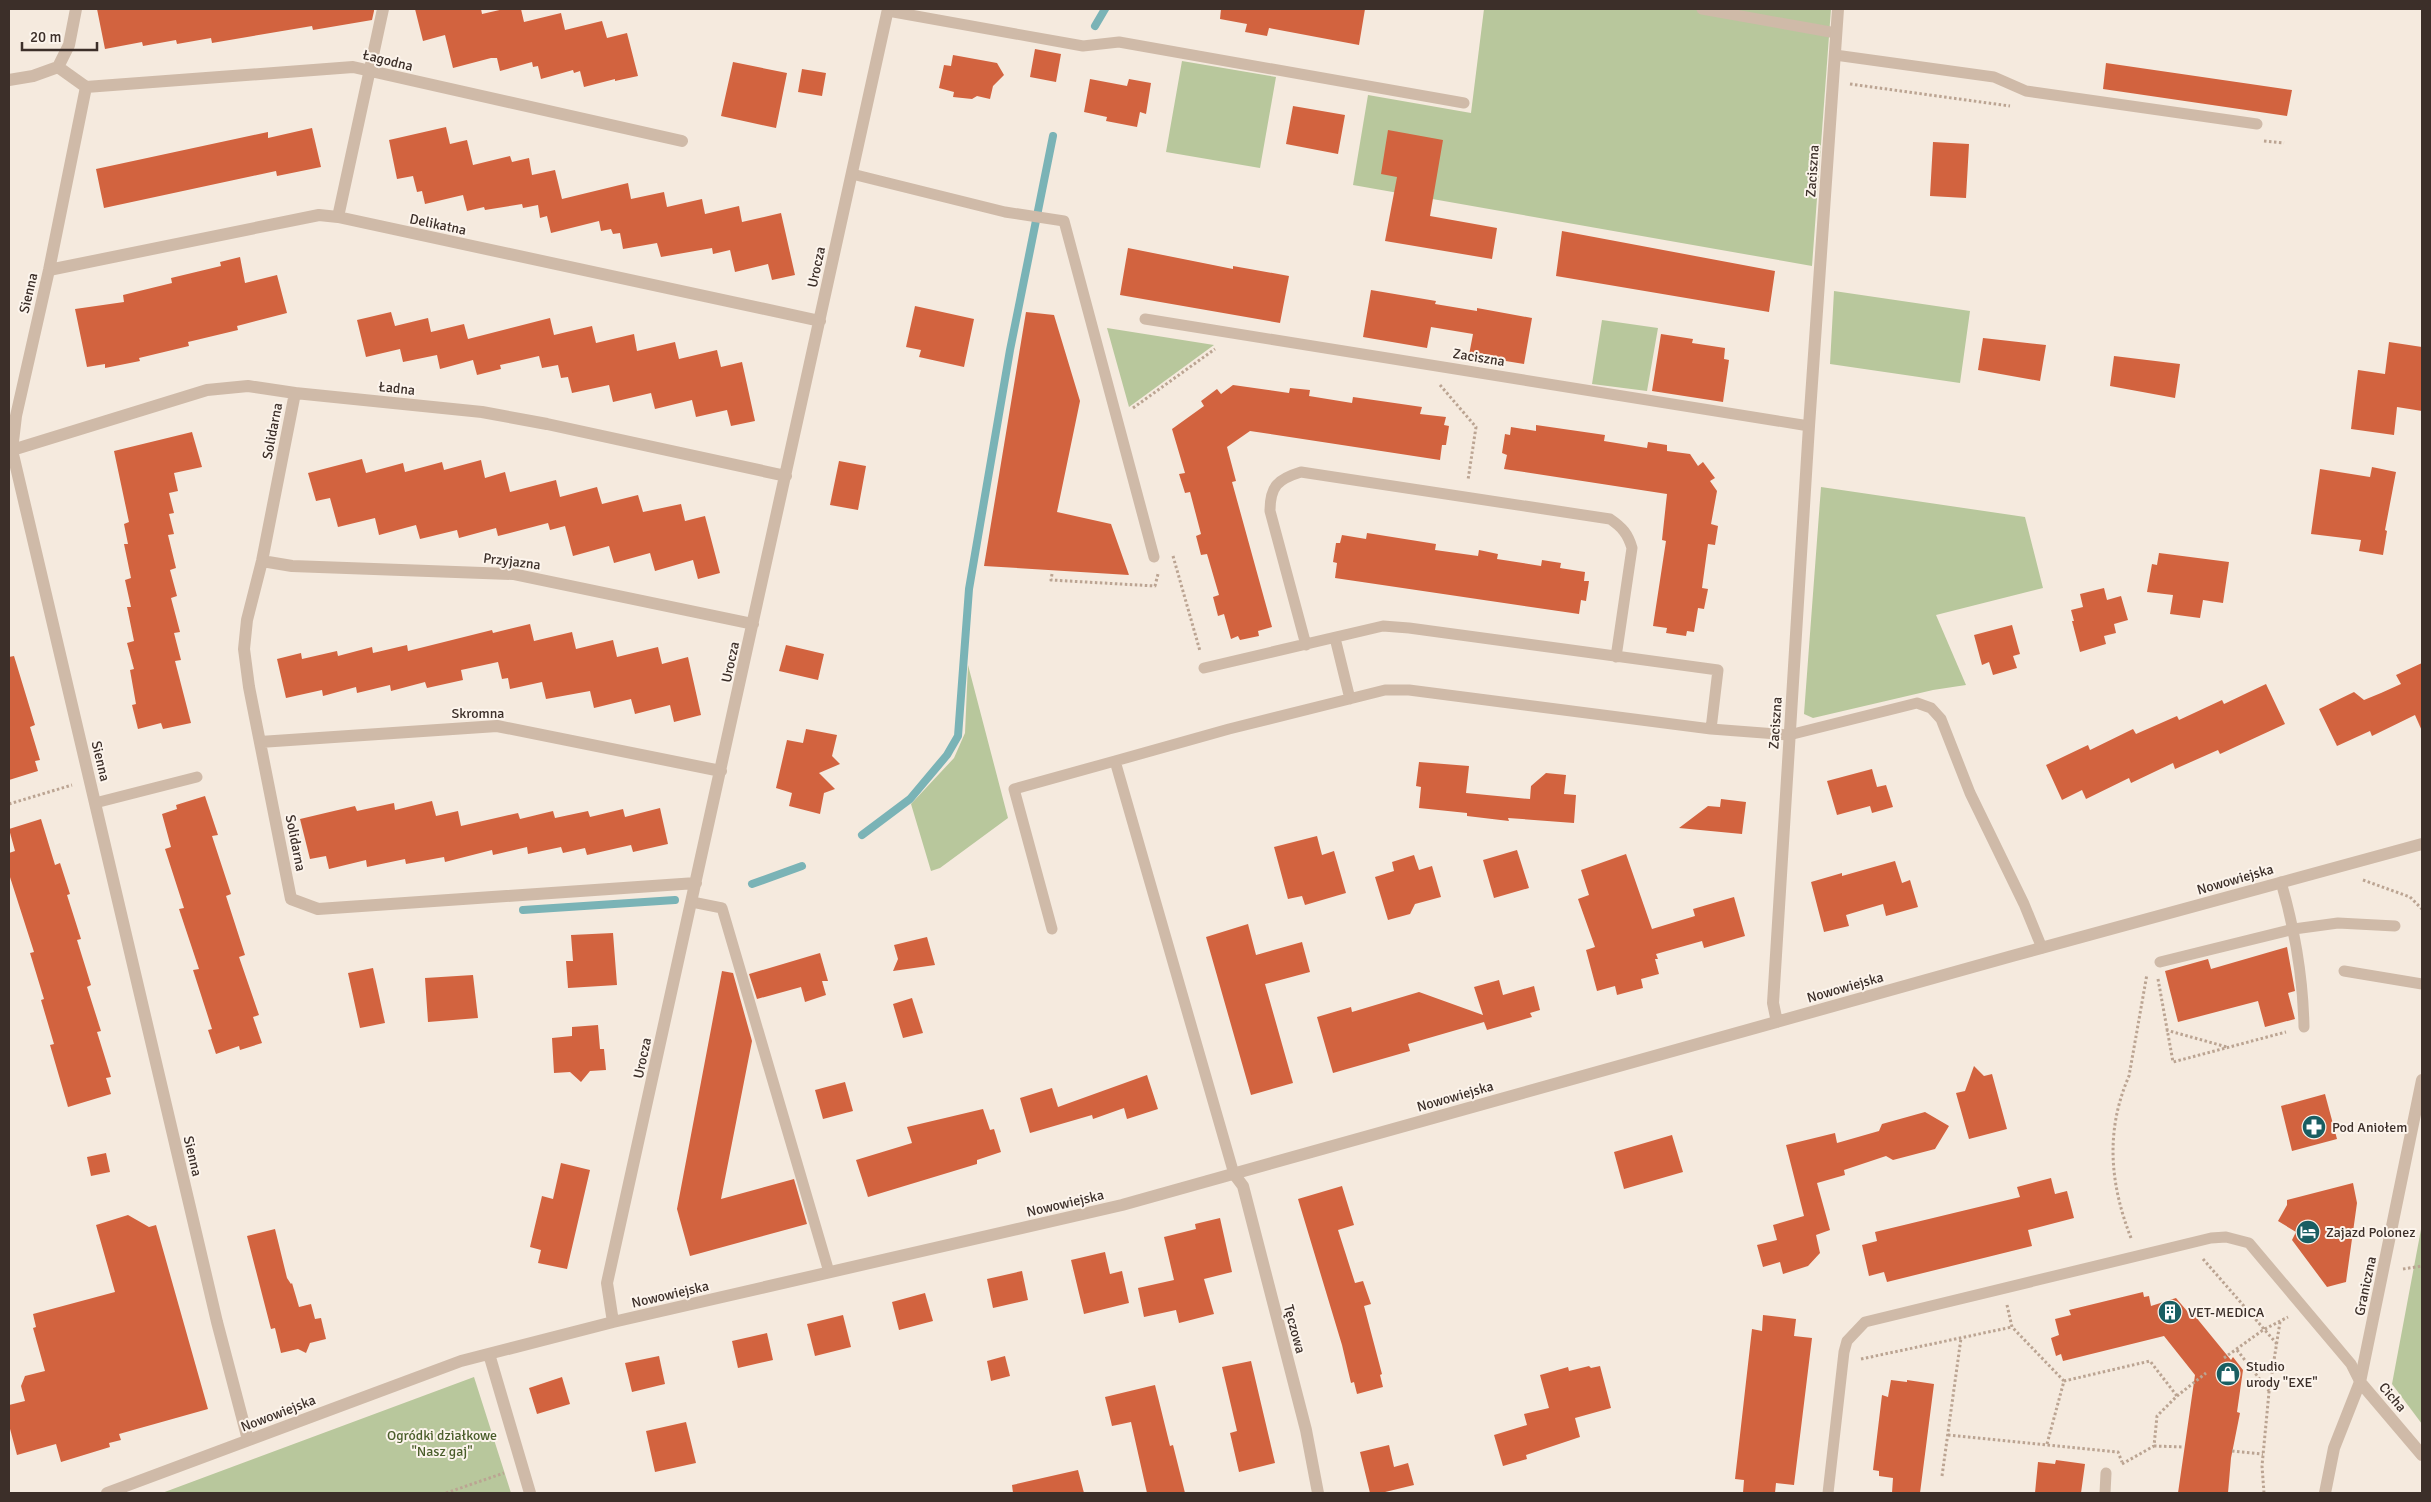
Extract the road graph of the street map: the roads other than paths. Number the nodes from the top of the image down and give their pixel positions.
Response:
1 (76, 9) edge
2 (384, 9) edge
3 (1702, 9) edge
4 (1838, 9) edge
5 (888, 10) edge
6 (1836, 33) junction
7 (1834, 55) junction
8 (58, 67) junction
9 (370, 72) junction
10 (9, 80) edge
11 (86, 86) junction
12 (1464, 103) dead end
13 (2256, 124) dead end
14 (682, 142) dead end
15 (852, 174) junction
16 (338, 217) junction
17 (49, 270) junction
18 (1145, 318) dead end
19 (820, 321) junction
20 (295, 393) junction
21 (1809, 426) junction
22 (10, 450) edge
23 (786, 476) junction
24 (1154, 557) road end
25 (262, 561) junction
26 (753, 624) junction
27 (1335, 638) junction
28 (1306, 645) junction
29 (1616, 657) junction
30 (1204, 668) road end
31 (1350, 699) junction
32 (1711, 729) junction
33 (1789, 735) junction
34 (260, 742) junction
35 (1115, 761) junction
36 (721, 771) junction
37 (197, 777) dead end
38 (95, 803) junction
39 (2422, 844) edge
40 (2281, 882) junction
41 (696, 883) junction
42 (692, 902) junction
43 (2395, 926) dead end
44 (1052, 928) dead end
45 (2294, 929) junction
46 (2042, 948) junction
47 (2160, 962) road end
48 (2344, 971) dead end
49 (2422, 984) edge
50 (1777, 1022) junction
51 (2304, 1027) road end
52 (2422, 1080) edge
53 (1234, 1174) junction
54 (829, 1272) junction
55 (613, 1322) junction
56 (489, 1354) junction
57 (2360, 1382) junction
58 (248, 1440) junction
59 (2422, 1455) edge
60 (2106, 1473) road end
61 (107, 1493) edge
62 (530, 1493) edge
63 (1318, 1493) edge
64 (1828, 1493) edge
65 (2105, 1493) edge
66 (2325, 1493) edge

1 - 8 street
2 - 9 street
3 - 6 lane
4 - 6 street, Zaciszna
5 - 12 lane
5 - 15 street, Urocza
6 - 7 street, Zaciszna
7 - 13 lane
7 - 21 street, Zaciszna
8 - 10 street
8 - 11 street
9 - 11 street, Łagodna
9 - 14 street, Łagodna
9 - 16 street
11 - 17 street, Sienna
15 - 19 street, Urocza
15 - 24 lane
16 - 17 street, Delikatna
16 - 19 street, Delikatna
17 - 22 street, Sienna
18 - 21 lane, Zaciszna
19 - 23 street, Urocza
20 - 22 street, Ładna
20 - 23 street, Ładna
20 - 25 street, Solidarna
21 - 33 street, Zaciszna
22 - 38 street, Sienna
23 - 26 street, Urocza
25 - 26 street, Przyjazna
25 - 34 street, Solidarna
26 - 36 street, Urocza
27 - 28 lane
27 - 29 lane
27 - 31 lane
28 - 29 lane
28 - 30 lane
29 - 32 lane
31 - 32 lane
31 - 35 lane
32 - 33 lane
33 - 46 lane
33 - 50 street, Zaciszna
34 - 36 street, Skromna
34 - 41 street, Solidarna
35 - 44 lane
35 - 53 lane
36 - 41 street, Urocza
37 - 38 lane
38 - 58 street, Sienna
39 - 40 street, Nowowiejska
40 - 45 lane
40 - 46 street, Nowowiejska
41 - 42 street, Urocza
42 - 54 lane
42 - 55 street, Urocza
43 - 45 lane
45 - 47 lane
45 - 51 lane
46 - 50 street, Nowowiejska
48 - 49 lane
50 - 53 street, Nowowiejska
52 - 57 street, Graniczna
53 - 54 street, Nowowiejska
53 - 63 street, Tęczowa
54 - 55 street, Nowowiejska
55 - 56 street, Nowowiejska
56 - 58 street, Nowowiejska
56 - 62 street
57 - 59 street, Cicha
57 - 64 lane
57 - 66 street, Graniczna
58 - 61 street, Nowowiejska
60 - 65 lane

